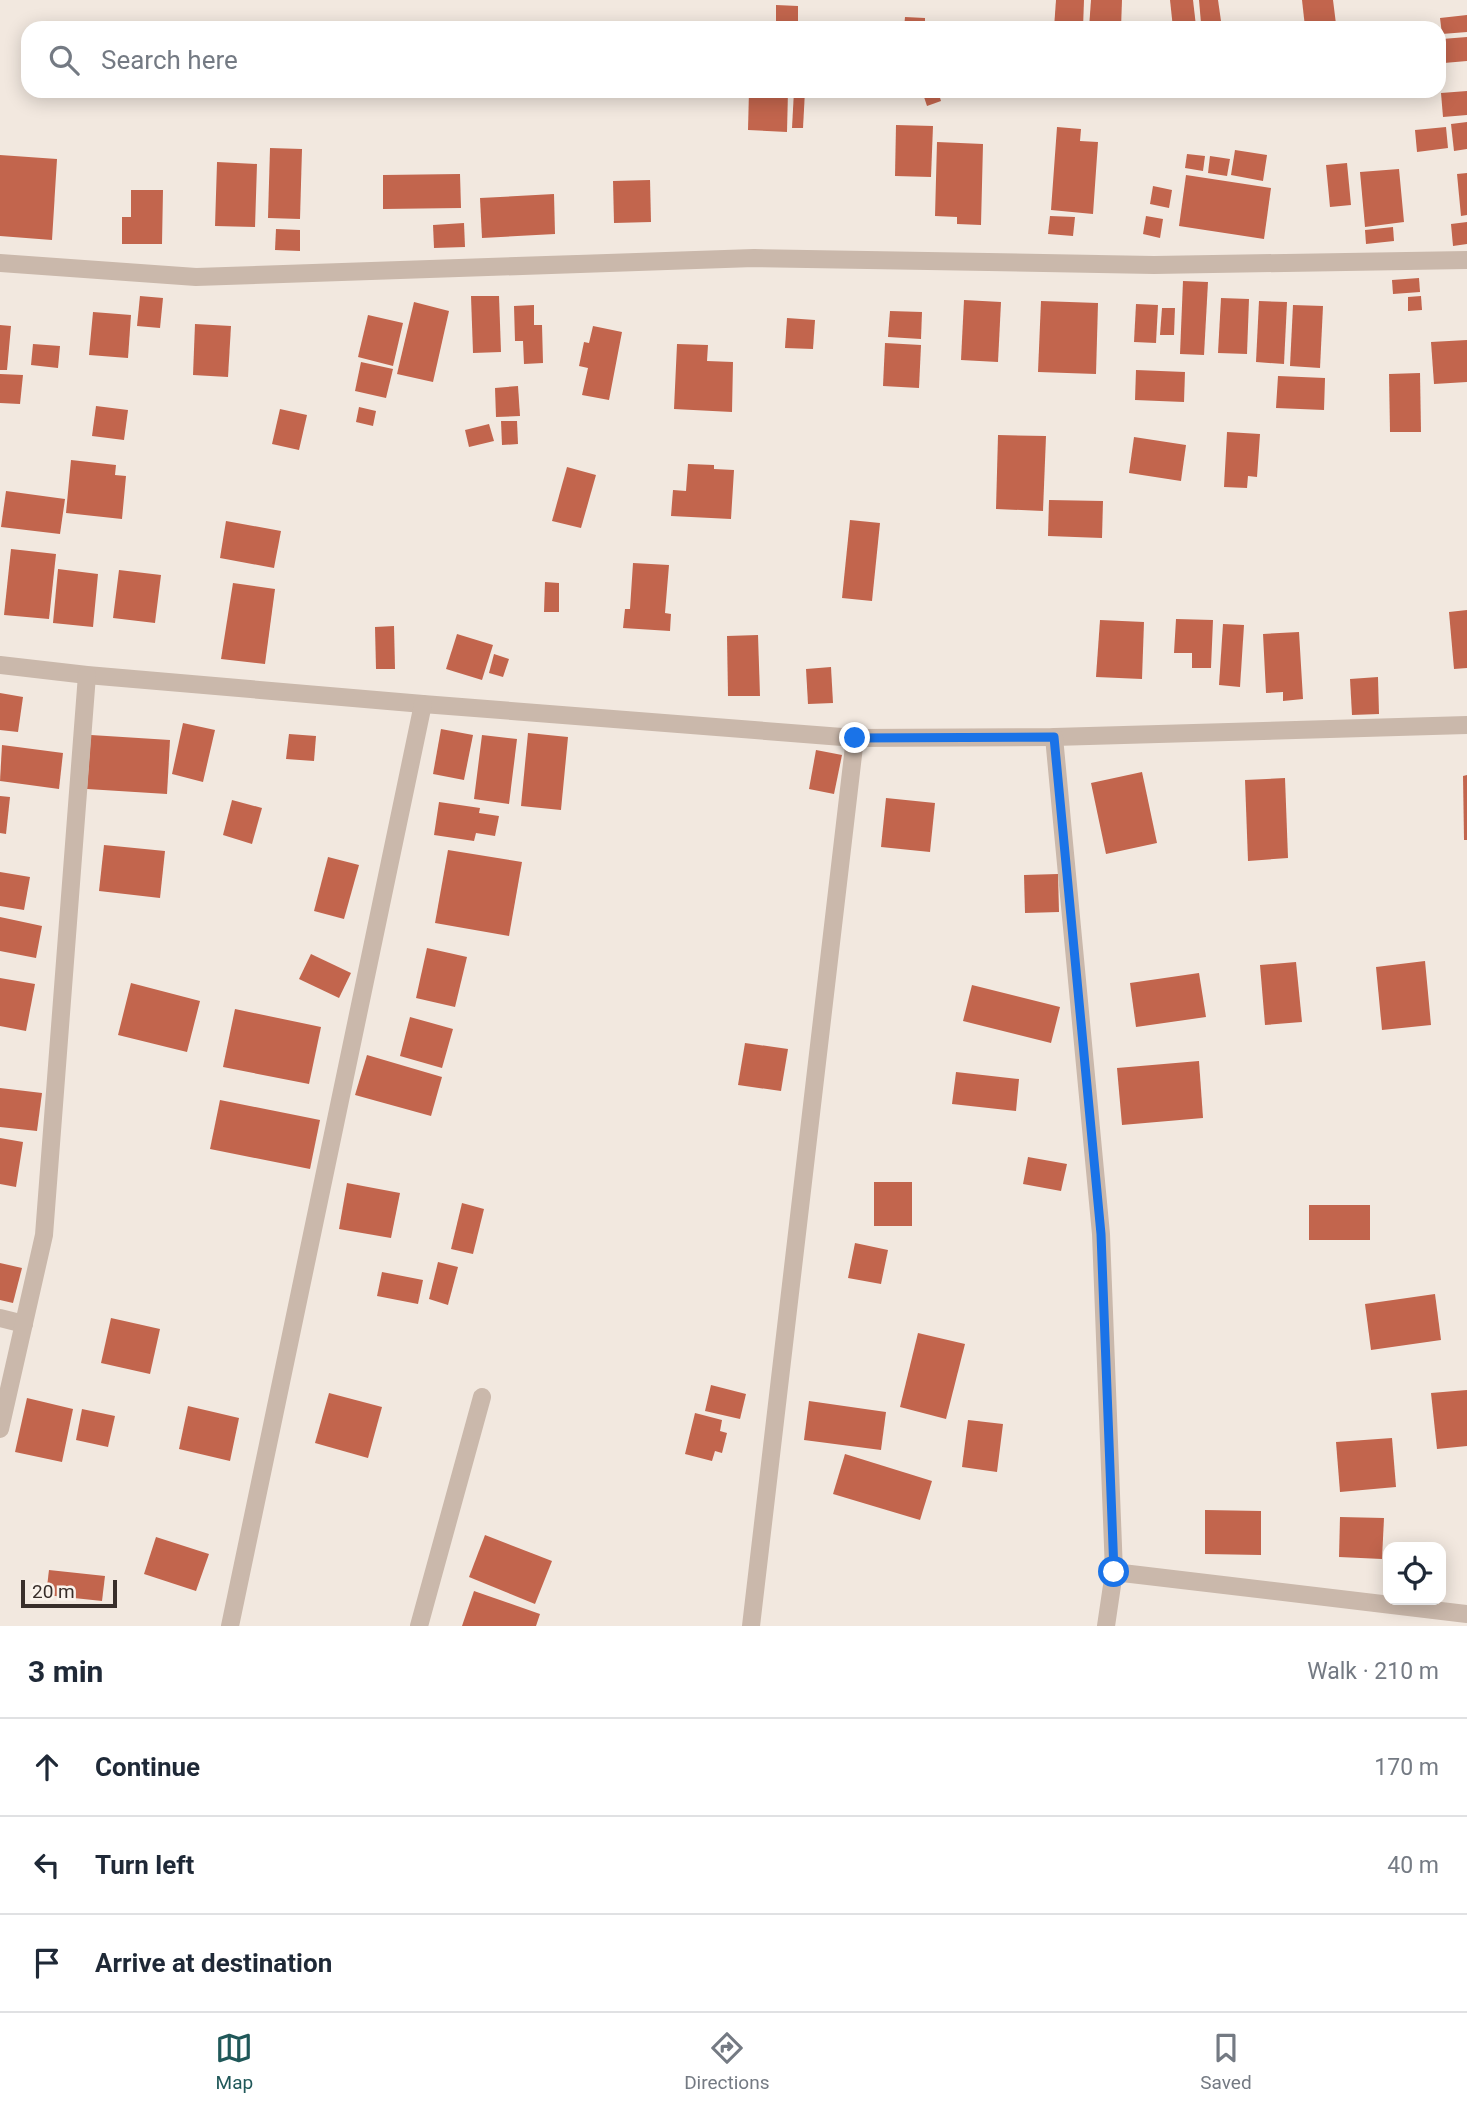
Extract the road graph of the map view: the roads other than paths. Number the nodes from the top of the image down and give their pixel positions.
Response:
1 (1467, 260) edge
2 (0, 263) edge
3 (0, 665) edge
4 (87, 675) junction
5 (423, 704) junction
6 (1467, 725) edge
7 (1054, 737) junction
8 (855, 738) junction
9 (0, 1318) edge
10 (24, 1324) junction
11 (482, 1397) dead end
12 (0, 1429) edge
13 (1114, 1572) junction
14 (1467, 1614) edge
15 (230, 1626) edge
16 (419, 1626) edge
17 (751, 1626) edge
18 (1106, 1626) edge

1 - 2 street
3 - 4 street
4 - 5 street
4 - 10 street
5 - 8 street
5 - 15 street
6 - 7 street
7 - 8 street
7 - 13 street
8 - 17 street
9 - 10 street
10 - 12 street
11 - 16 street
13 - 14 street
13 - 18 street

